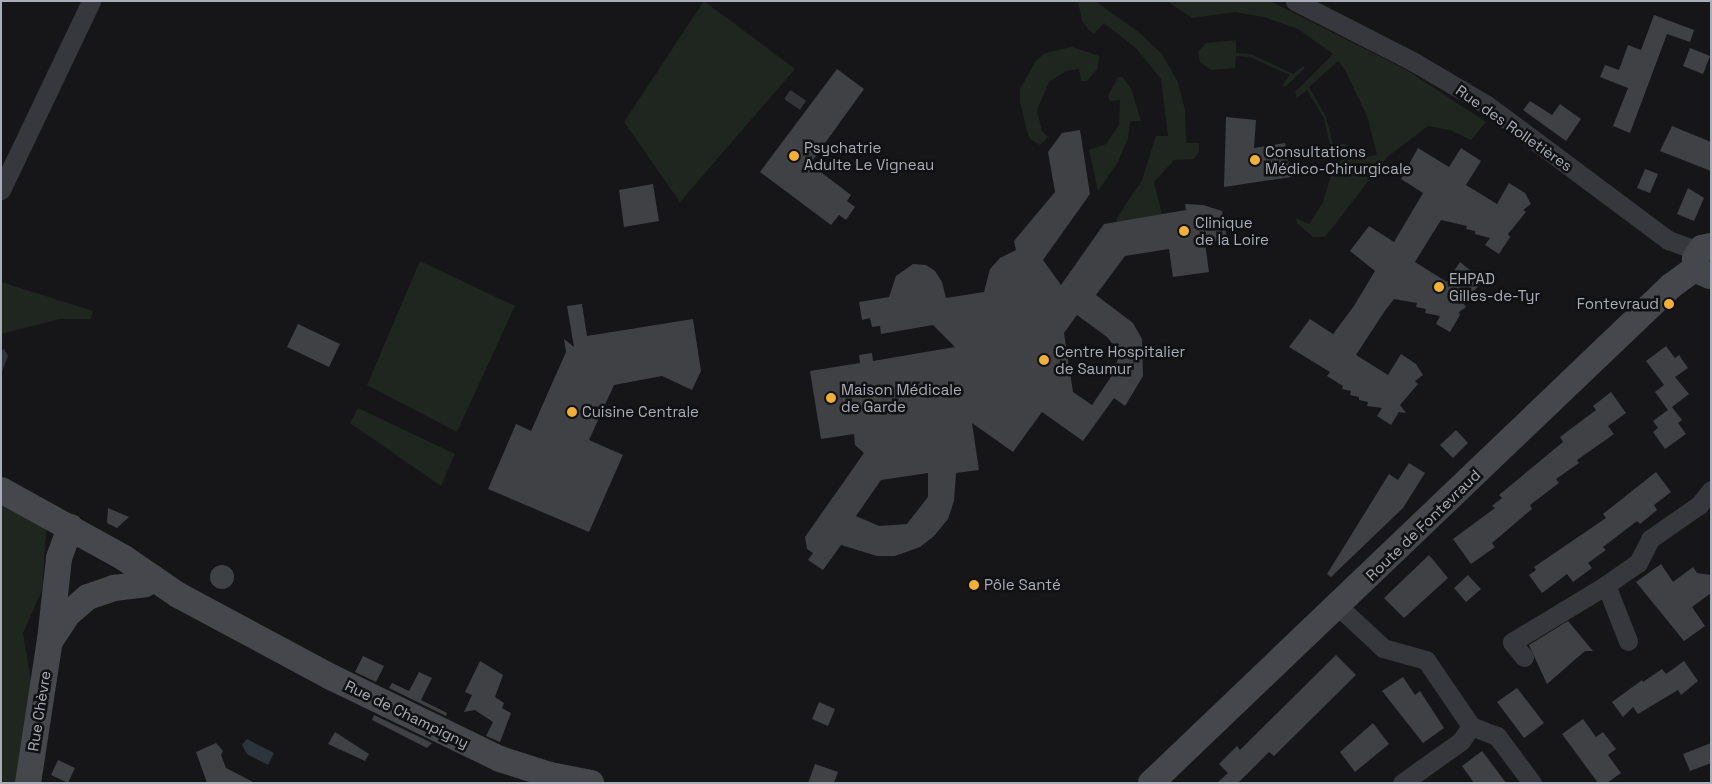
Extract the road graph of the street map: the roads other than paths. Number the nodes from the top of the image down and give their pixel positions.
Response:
1 (91, 1) edge
2 (1295, 1) edge
3 (1, 190) edge
4 (1705, 264) edge
5 (1, 490) edge
6 (1711, 490) edge
7 (70, 527) junction
8 (154, 578) junction
9 (1606, 585) junction
10 (1338, 606) junction
11 (50, 640) junction
12 (1628, 641) dead end
13 (1524, 657) dead end
14 (1472, 726) junction
15 (549, 779) edge
16 (28, 783) edge
17 (591, 783) edge
18 (1151, 783) edge
19 (1402, 783) edge
20 (1532, 783) edge

1 - 3 street
2 - 4 street, Rue des Rolletières
4 - 10 street, Route de Fontevraud
5 - 7 street
6 - 9 street
7 - 8 street, Rue de Champigny
7 - 11 street, Rue Chèvre
8 - 11 street, Rue Chèvre
8 - 15 street, Rue de Champigny
9 - 12 street
9 - 13 street
10 - 14 street
10 - 18 street, Route de Fontevraud
11 - 16 street, Rue Chèvre
14 - 19 street
14 - 20 street
15 - 17 street, Rue de Champigny

